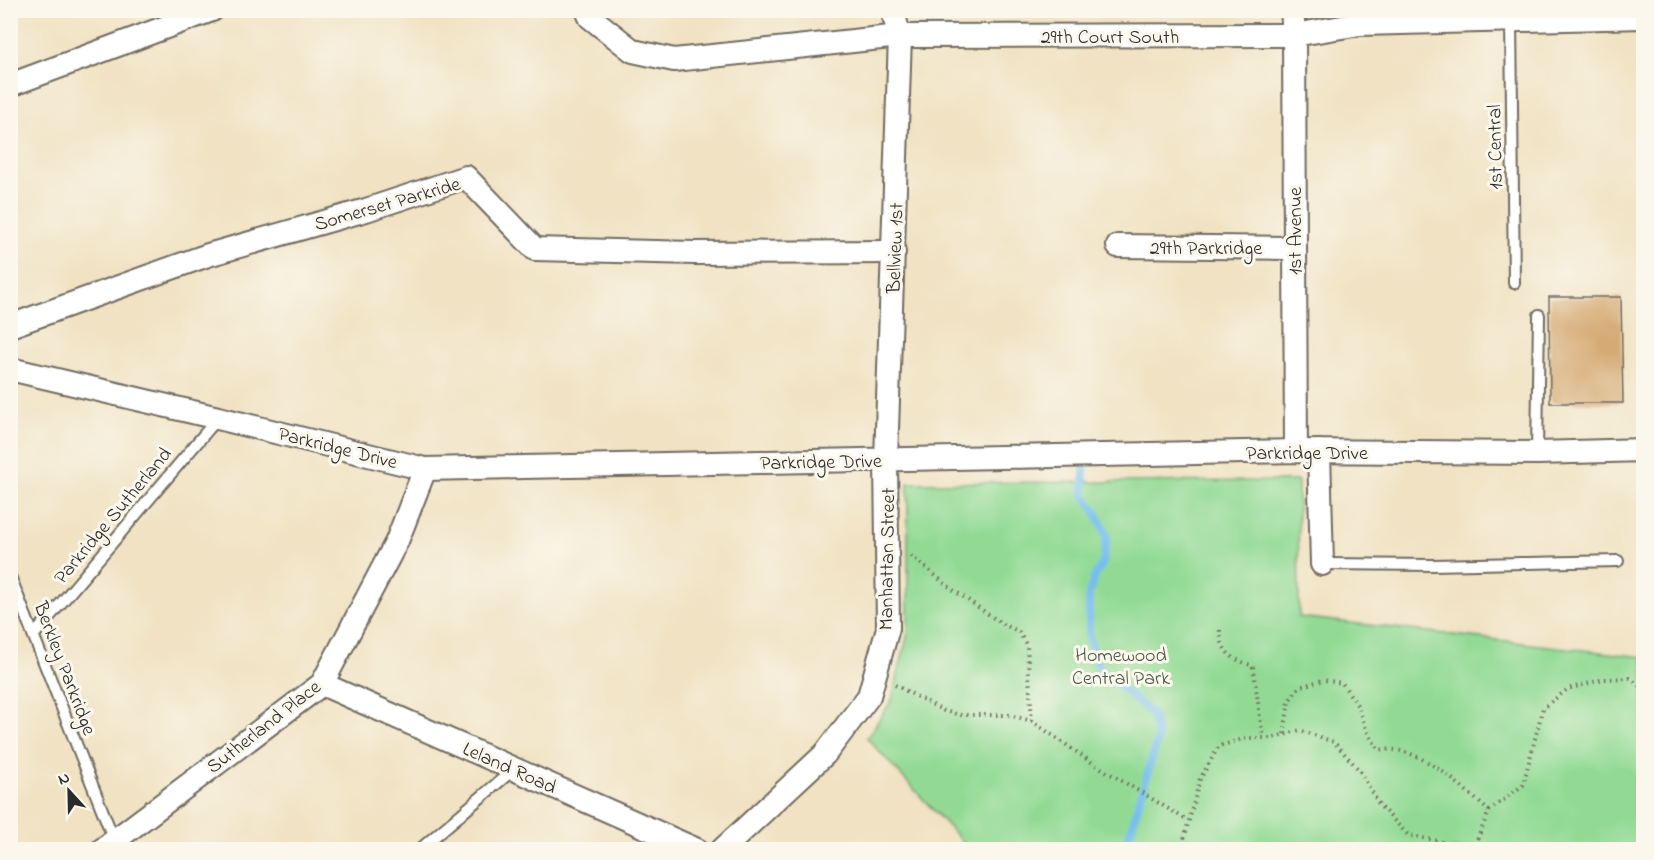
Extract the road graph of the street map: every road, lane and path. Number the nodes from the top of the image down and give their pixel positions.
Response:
1 (212, 10) edge
2 (892, 10) edge
3 (1292, 10) edge
4 (589, 14) edge
5 (1609, 14) edge
6 (1511, 15) edge
7 (1644, 17) edge
8 (1294, 35) junction
9 (900, 36) junction
10 (10, 85) edge
11 (1118, 246) dead end
12 (1294, 248) junction
13 (894, 252) junction
14 (1514, 283) dead end
15 (1539, 315) dead end
16 (10, 326) edge
17 (10, 369) edge
18 (218, 417) junction
19 (1644, 450) edge
20 (1296, 451) junction
21 (1319, 452) junction
22 (1537, 453) junction
23 (886, 460) junction
24 (425, 469) junction
25 (887, 555) junction
26 (1618, 561) dead end
27 (1322, 564) joint
28 (10, 576) edge
29 (1220, 630) dead end
30 (34, 635) junction
31 (874, 676) junction
32 (322, 684) junction
33 (1644, 689) edge
34 (1032, 721) junction
35 (1284, 734) junction
36 (1263, 738) junction
37 (514, 769) junction
38 (1489, 811) junction
39 (1187, 820) junction
40 (108, 844) edge
41 (418, 849) edge
42 (698, 849) edge
43 (722, 849) edge
44 (1181, 849) edge
45 (1461, 849) edge
46 (1473, 849) edge

1 - 10 street
2 - 9 street
3 - 8 street, 1st Avenue
4 - 9 street, 29th Court South
5 - 6 street, 29th Court South
5 - 7 street, 29th Court South
6 - 8 street, 29th Court South
6 - 14 lane, 1st Central
8 - 9 street, 29th Court South
8 - 12 street, 1st Avenue
9 - 13 street, Bellview 1st
11 - 12 street, 29th Parkridge
12 - 20 street, 1st Avenue
13 - 16 street, Somerset Parkride
13 - 23 street, Bellview 1st
15 - 22 lane
17 - 18 street, Parkridge Drive
18 - 24 street, Parkridge Drive
18 - 30 lane, Parkridge Sutherland
19 - 22 street, Parkridge Drive
20 - 21 street, Parkridge Drive
20 - 23 street, Parkridge Drive
21 - 22 street, Parkridge Drive
21 - 27 street
23 - 24 street, Parkridge Drive
23 - 25 street, Manhattan Street
24 - 32 street, Sutherland Place
25 - 31 street, Manhattan Street
25 - 34 path
26 - 27 lane
28 - 30 lane, Berkley Parkridge
29 - 36 path
30 - 40 lane, Berkley Parkridge
31 - 34 path
31 - 43 street, Manhattan Street
32 - 37 street, Leland Road
32 - 40 street, Sutherland Place
33 - 38 path
34 - 39 path
35 - 36 path
35 - 38 path
35 - 45 path
36 - 39 path
37 - 41 lane
37 - 42 street, Leland Road
38 - 46 path
39 - 44 path

